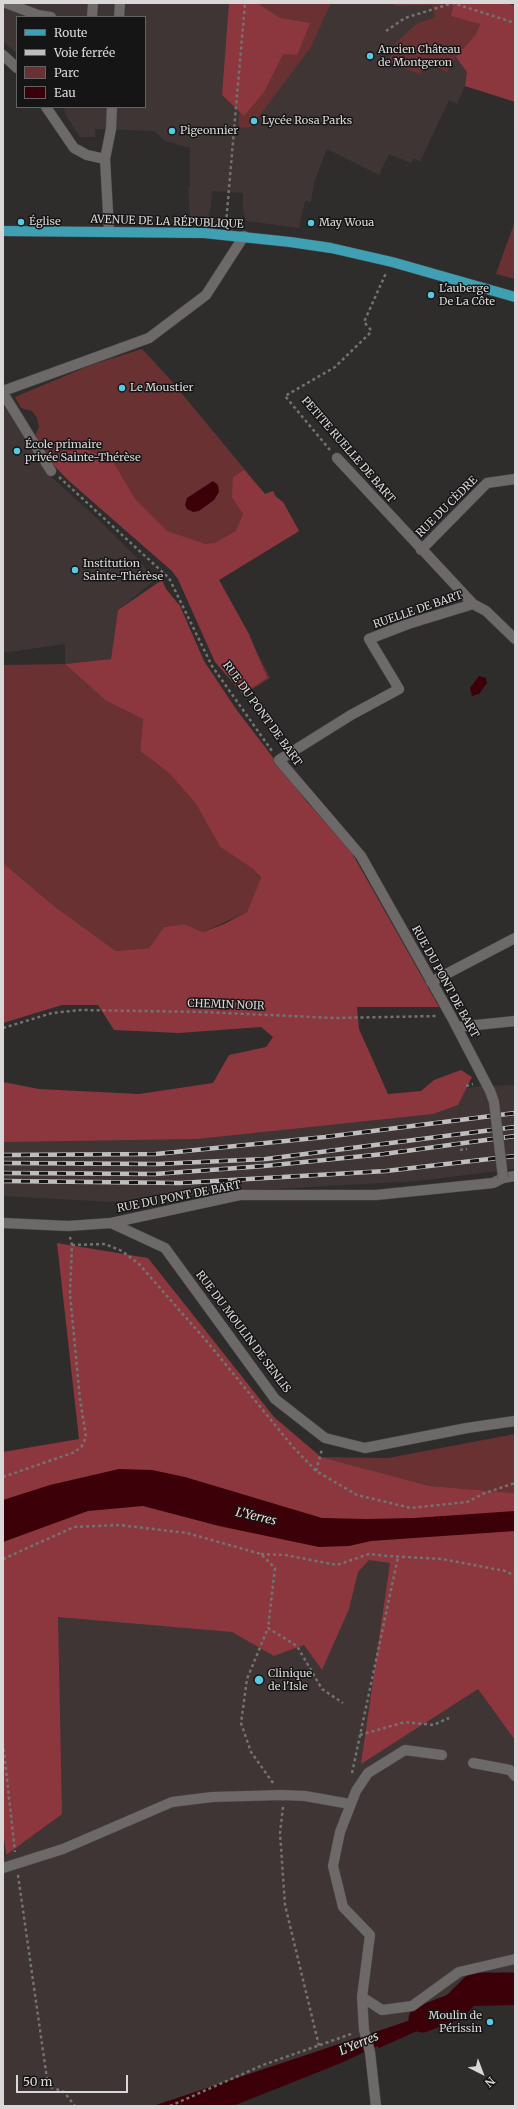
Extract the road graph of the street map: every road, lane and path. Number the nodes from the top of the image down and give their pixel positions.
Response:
1 (6, 3) edge
2 (93, 3) edge
3 (120, 3) edge
4 (245, 3) edge
5 (44, 16) edge
6 (92, 16) edge
7 (119, 16) edge
8 (515, 23) edge
9 (386, 30) dead end
10 (3, 55) edge
11 (16, 67) edge
12 (47, 108) edge
13 (112, 108) edge
14 (105, 159) junction
15 (109, 230) junction
16 (3, 231) edge
17 (225, 234) junction
18 (244, 236) junction
19 (392, 262) junction
20 (515, 298) edge
21 (3, 392) edge
22 (337, 458) joint
23 (51, 471) joint
24 (515, 479) edge
25 (421, 550) junction
26 (473, 604) junction
27 (515, 639) edge
28 (279, 760) junction
29 (515, 938) edge
30 (431, 982) junction
31 (451, 1016) junction
32 (515, 1021) edge
33 (457, 1027) junction
34 (3, 1028) edge
35 (467, 1149) dead end
36 (460, 1150) dead end
37 (515, 1176) edge
38 (503, 1178) junction
39 (3, 1223) edge
40 (111, 1223) junction
41 (72, 1245) dead end
42 (515, 1421) edge
43 (326, 1438) junction
44 (316, 1471) dead end
45 (3, 1478) edge
46 (261, 1554) junction
47 (398, 1557) junction
48 (3, 1559) edge
49 (515, 1576) edge
50 (268, 1628) junction
51 (343, 1703) dead end
52 (449, 1718) dead end
53 (360, 1735) junction
54 (3, 1743) edge
55 (442, 1755) dead end
56 (473, 1763) dead end
57 (515, 1776) edge
58 (356, 1790) junction
59 (282, 1795) junction
60 (350, 1804) junction
61 (17, 1864) junction
62 (3, 1868) edge
63 (515, 1959) edge
64 (362, 1997) junction
65 (364, 2030) junction
66 (319, 2046) junction
67 (75, 2106) edge
68 (170, 2106) edge
69 (376, 2106) edge

1 - 5 street
2 - 6 street
3 - 7 street
4 - 17 path
8 - 9 path
10 - 11 street
12 - 14 street
13 - 14 street
14 - 15 street
15 - 16 main road, AVENUE DE LA RÉPUBLIQUE
15 - 17 main road, AVENUE DE LA RÉPUBLIQUE
17 - 18 main road, AVENUE DE LA RÉPUBLIQUE
18 - 19 main road, AVENUE DE LA RÉPUBLIQUE
18 - 21 street
19 - 20 main road, AVENUE DE LA RÉPUBLIQUE
19 - 22 path, PETITE RUELLE DE BART
21 - 23 street
22 - 25 street, PETITE RUELLE DE BART
23 - 28 path, RUE DU PONT DE BART
24 - 25 street, RUE DU CÈDRE
25 - 26 street, PETITE RUELLE DE BART
26 - 27 street, RUELLE DE BART
26 - 28 street, RUELLE DE BART
28 - 30 street, RUE DU PONT DE BART
29 - 30 street
30 - 31 street, RUE DU PONT DE BART
31 - 33 street, RUE DU PONT DE BART
31 - 34 path, CHEMIN NOIR
32 - 33 street
33 - 38 street, RUE DU PONT DE BART, bridge
35 - 36 path
37 - 38 street, RUE DU PONT DE BART
38 - 40 street, RUE DU PONT DE BART
39 - 40 street, RUE DU MOULIN DE SENLIS
40 - 43 street, RUE DU MOULIN DE SENLIS
41 - 45 path
42 - 43 street, RUE DU MOULIN DE SENLIS
43 - 44 path
46 - 47 path
46 - 48 path
46 - 50 path
47 - 49 path
47 - 53 path
50 - 51 path
50 - 59 path
52 - 53 path
53 - 58 path
54 - 61 path
55 - 58 street
56 - 57 street
58 - 60 street
59 - 60 street
59 - 61 street
59 - 66 path
60 - 64 street
61 - 62 street
61 - 67 path
63 - 64 street
64 - 65 street
65 - 66 path
65 - 69 street
66 - 68 path

